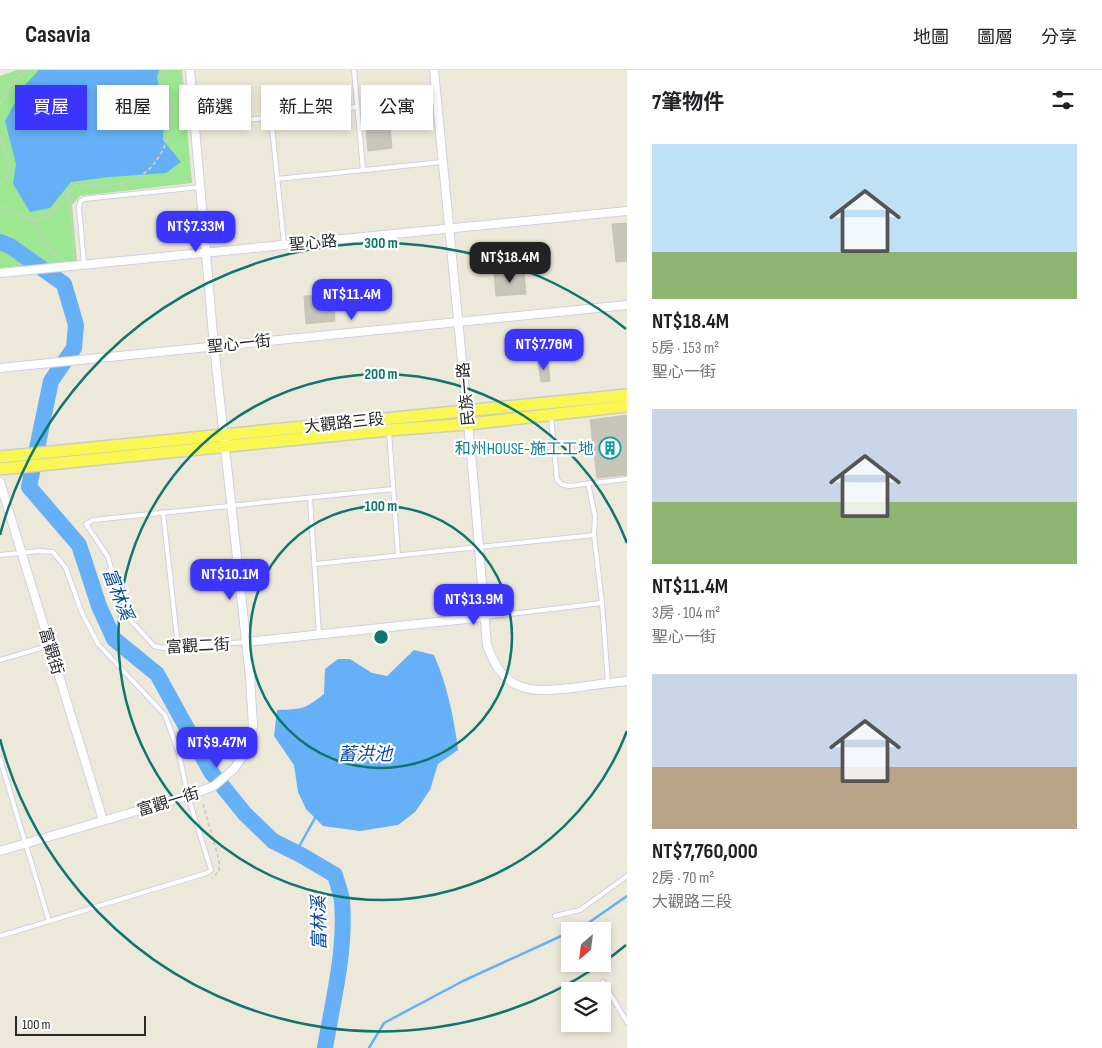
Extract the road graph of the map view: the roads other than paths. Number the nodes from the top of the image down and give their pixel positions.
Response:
1 (190, 70) edge
2 (354, 70) edge
3 (434, 70) edge
4 (192, 85) edge
5 (357, 108) junction
6 (351, 109) edge
7 (196, 130) edge
8 (272, 130) edge
9 (442, 162) junction
10 (362, 170) junction
11 (277, 179) junction
12 (200, 187) junction
13 (627, 211) edge
14 (450, 229) junction
15 (284, 244) junction
16 (207, 253) junction
17 (84, 264) junction
18 (0, 273) edge
19 (627, 306) edge
20 (459, 322) junction
21 (214, 346) junction
22 (0, 368) edge
23 (627, 395) edge
24 (627, 406) edge
25 (551, 408) junction
26 (466, 410) junction
27 (468, 424) junction
28 (389, 430) junction
29 (224, 440) junction
30 (0, 457) edge
31 (25, 460) junction
32 (0, 469) edge
33 (627, 479) edge
34 (0, 482) edge
35 (588, 483) junction
36 (393, 489) junction
37 (310, 498) junction
38 (230, 505) junction
39 (163, 512) junction
40 (594, 535) junction
41 (479, 548) junction
42 (22, 552) junction
43 (398, 554) junction
44 (0, 555) edge
45 (316, 564) junction
46 (602, 604) junction
47 (485, 617) junction
48 (319, 634) junction
49 (246, 642) junction
50 (51, 645) junction
51 (178, 647) junction
52 (0, 660) edge
53 (627, 681) edge
54 (608, 683) junction
55 (0, 759) edge
56 (188, 796) junction
57 (103, 820) junction
58 (26, 844) junction
59 (0, 852) edge
60 (627, 876) edge
61 (555, 916) dead end
62 (49, 921) junction
63 (0, 936) edge
64 (611, 995) edge
65 (627, 1022) edge

1 - 4 street, 富觀一街
2 - 5 lane
3 - 9 street, 民族一路
5 - 6 lane
5 - 10 lane
7 - 12 street, 富觀一街
8 - 11 lane
9 - 10 lane
9 - 14 street, 民族一路
10 - 11 lane
11 - 15 lane
12 - 16 street, 富觀一街
12 - 17 lane
13 - 14 street, 聖心路
14 - 15 street, 聖心路
14 - 20 street, 民族一路
15 - 16 street, 聖心路
16 - 17 street, 聖心路
16 - 21 street, 富觀一街
17 - 18 street, 聖心路
19 - 20 street, 聖心一街
20 - 21 street, 聖心一街
20 - 26 street, 民族一路
21 - 22 street, 聖心一街
21 - 29 street, 富觀一街
23 - 25 main road, 大觀路三段
24 - 25 main road, 大觀路三段
25 - 26 main road, 大觀路三段
25 - 27 main road, 大觀路三段
25 - 35 lane
26 - 27 street, 民族一路
26 - 29 main road, 大觀路三段
27 - 28 main road, 大觀路三段
27 - 41 street, 民族一路
28 - 29 main road, 大觀路三段
28 - 36 lane
29 - 31 main road, 大觀路三段
29 - 31 main road, 大觀路三段
29 - 38 street, 富觀一街
30 - 31 main road
31 - 32 main road
33 - 35 lane
34 - 42 street, 富觀街
35 - 40 lane
36 - 37 lane, 富觀二街
36 - 43 lane
37 - 38 lane, 富觀二街
37 - 45 lane
38 - 39 lane, 富觀二街
38 - 49 street, 富觀一街
39 - 51 lane
39 - 51 lane, 富觀二街
40 - 41 lane
40 - 46 lane
41 - 43 lane
41 - 47 street, 民族一路
42 - 44 lane
42 - 50 street, 富觀街
42 - 56 lane
43 - 45 lane
45 - 48 lane
46 - 47 lane, 富觀二街
46 - 54 lane
47 - 48 street, 富觀二街
47 - 54 street, 民族一路
48 - 49 street, 富觀二街
49 - 51 lane, 富觀二街
49 - 56 street, 富觀一街
50 - 52 lane
50 - 57 street, 富觀街
53 - 54 street, 民族一路
55 - 58 lane
56 - 57 street, 富觀一街
56 - 62 lane
57 - 58 street, 富觀一街
58 - 59 street, 富觀一街
58 - 62 lane
60 - 61 lane
62 - 63 lane
64 - 65 lane

